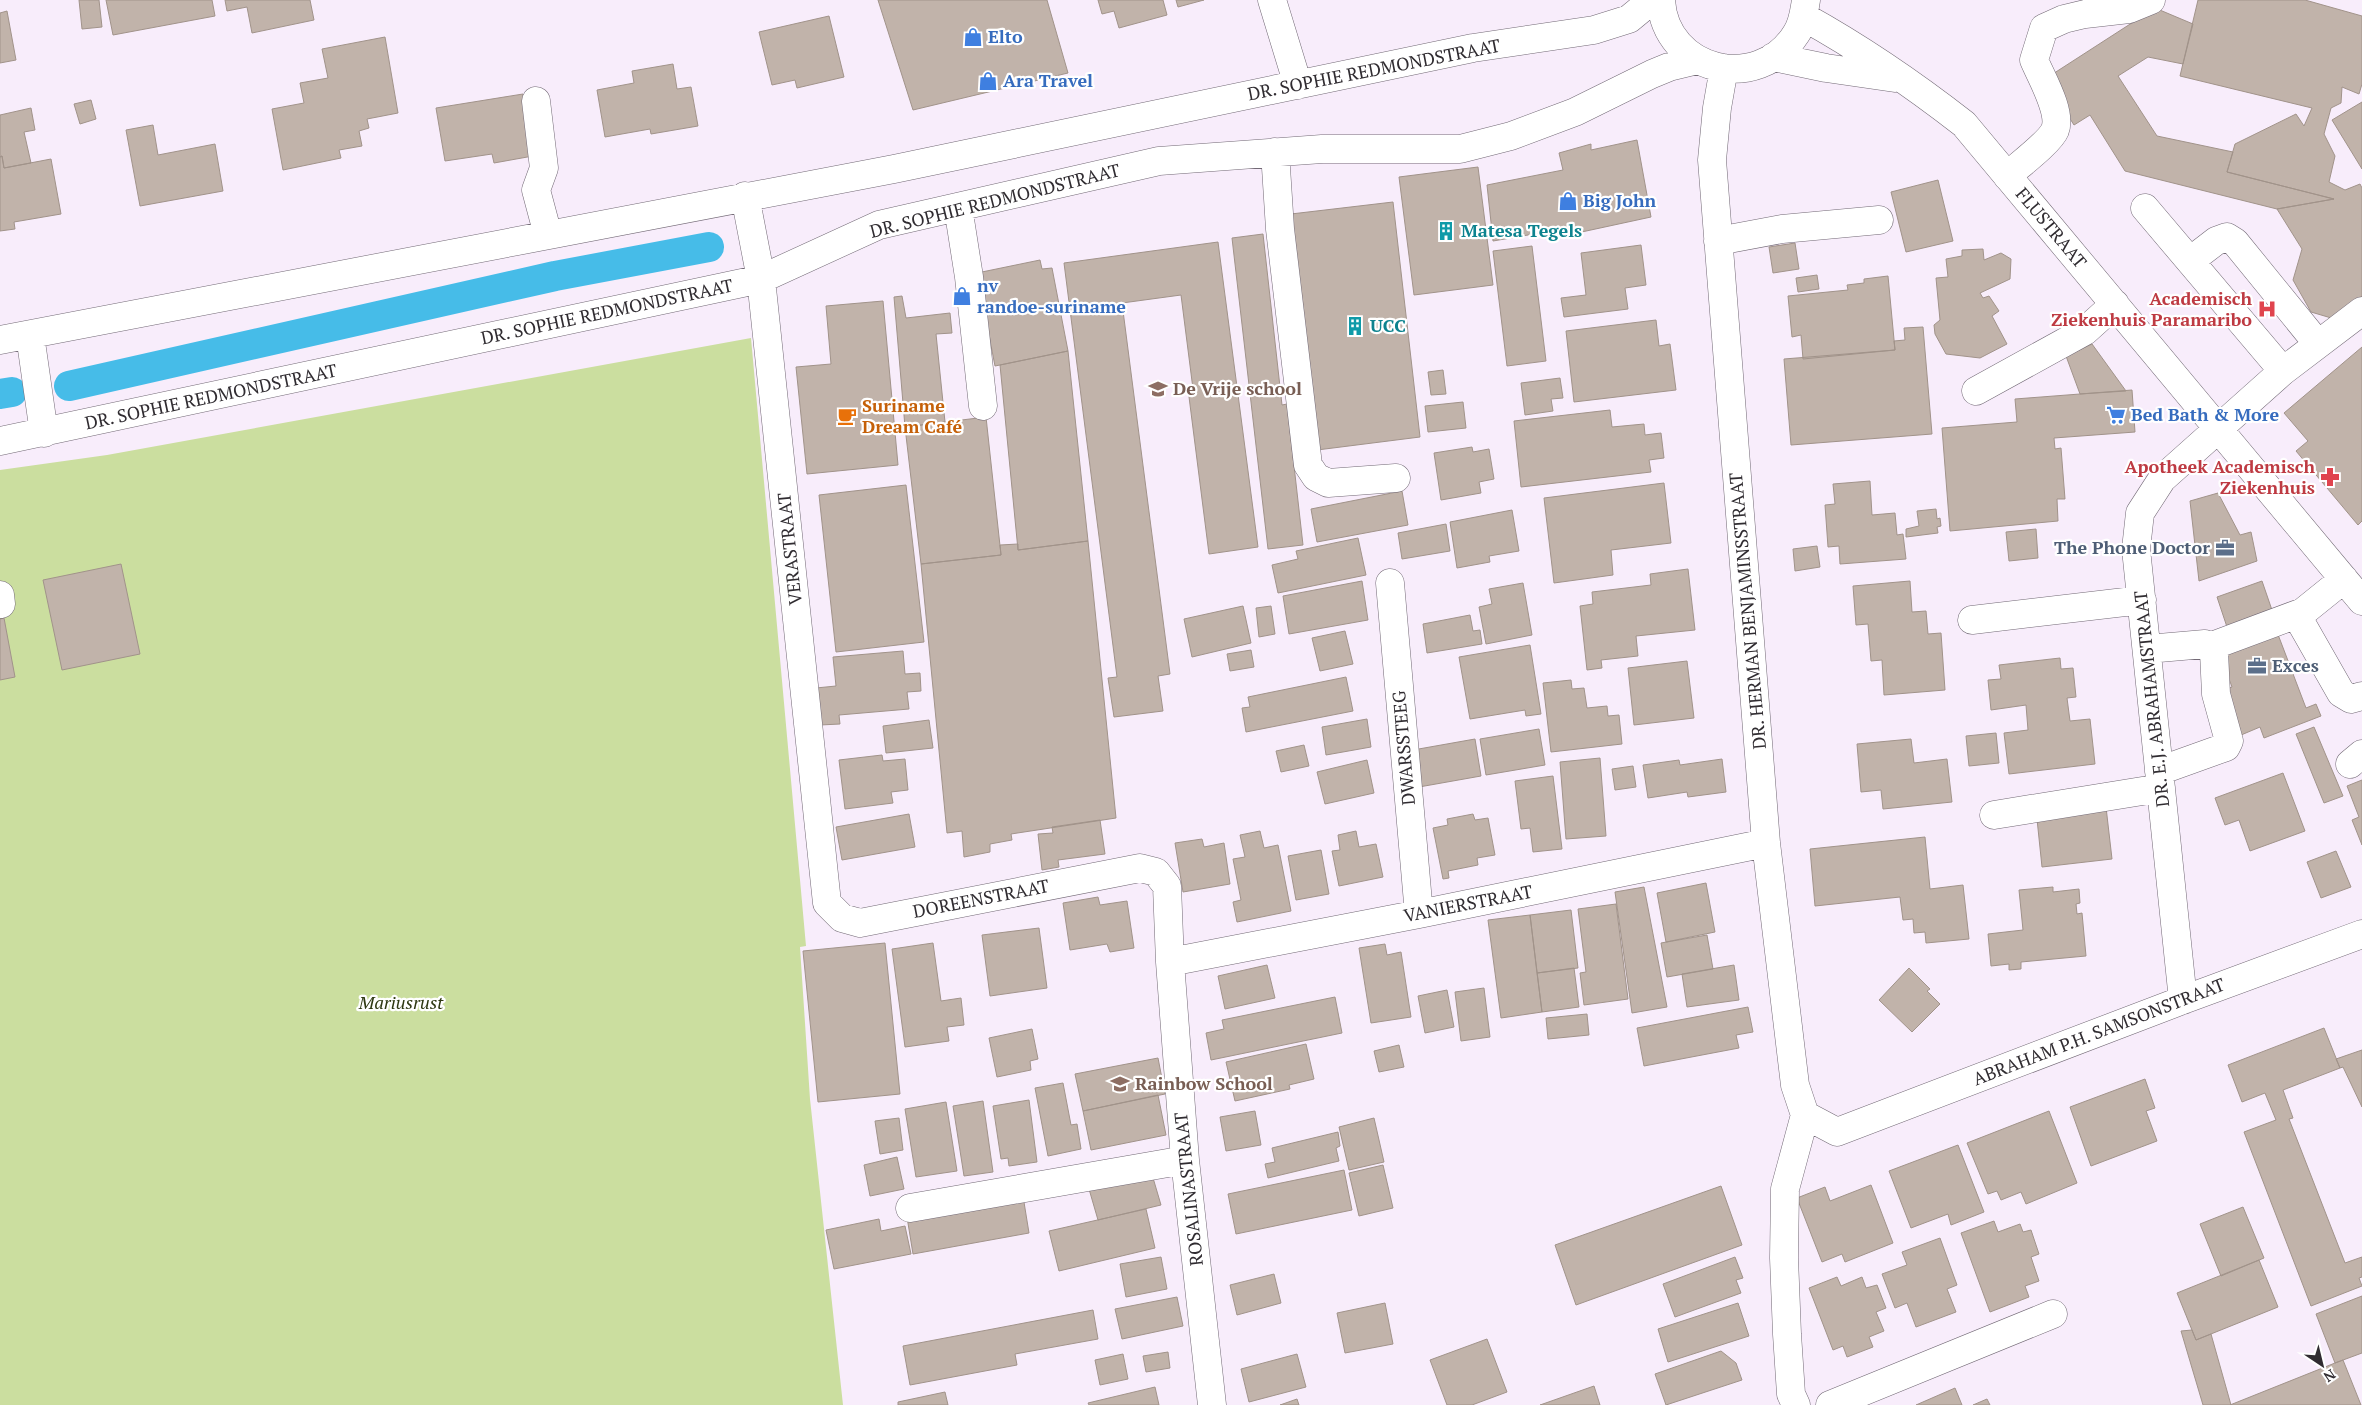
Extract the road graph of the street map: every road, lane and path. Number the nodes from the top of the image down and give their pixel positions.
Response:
1 (1272, 0) edge
2 (1652, 0) edge
3 (1661, 0) edge
4 (2151, 0) edge
5 (1805, 9) edge
6 (1773, 58) junction
7 (1698, 60) junction
8 (1724, 68) junction
9 (1900, 78) junction
10 (1298, 85) junction
11 (536, 101) dead end
12 (1276, 152) junction
13 (2007, 176) junction
14 (745, 196) junction
15 (958, 207) junction
16 (2146, 208) dead end
17 (1879, 220) dead end
18 (548, 234) junction
19 (1718, 241) junction
20 (2190, 261) junction
21 (761, 280) junction
22 (2115, 304) junction
23 (2362, 312) edge
24 (30, 334) junction
25 (0, 340) edge
26 (2318, 344) junction
27 (2283, 371) junction
28 (1976, 391) dead end
29 (983, 406) dead end
30 (2218, 427) junction
31 (44, 433) junction
32 (0, 441) edge
33 (1396, 478) dead end
34 (1390, 582) dead end
35 (2354, 586) edge
36 (2142, 600) junction
37 (2303, 612) junction
38 (1972, 620) dead end
39 (2209, 647) junction
40 (2147, 649) junction
41 (2362, 696) edge
42 (2160, 779) junction
43 (1994, 815) dead end
44 (1766, 843) junction
45 (1140, 868) joint
46 (827, 903) joint
47 (1419, 914) junction
48 (2362, 934) edge
49 (1170, 962) junction
50 (2183, 1000) junction
51 (1805, 1115) junction
52 (1185, 1160) junction
53 (910, 1208) dead end
54 (2052, 1314) dead end
55 (1212, 1405) edge
56 (1796, 1405) edge
57 (1830, 1405) edge

1 - 10 street
2 - 10 street, DR. SOPHIE REDMONDSTRAAT
3 - 7 street
4 - 13 street
5 - 6 street
5 - 9 street, FLUSTRAAT
6 - 8 street
6 - 9 street, FLUSTRAAT
7 - 8 street
7 - 12 street, DR. SOPHIE REDMONDSTRAAT
8 - 19 street, DR. HERMAN BENJAMINSSTRAAT
9 - 13 street, FLUSTRAAT
10 - 14 street, DR. SOPHIE REDMONDSTRAAT
11 - 18 street
12 - 15 street, DR. SOPHIE REDMONDSTRAAT
12 - 33 street
13 - 22 street, FLUSTRAAT
14 - 18 street, DR. SOPHIE REDMONDSTRAAT
14 - 21 street, VERASTRAAT
15 - 21 street, DR. SOPHIE REDMONDSTRAAT
15 - 29 street
16 - 20 street
17 - 19 street
18 - 24 street, DR. SOPHIE REDMONDSTRAAT
19 - 44 street, DR. HERMAN BENJAMINSSTRAAT
20 - 26 street
20 - 27 street
21 - 31 street, DR. SOPHIE REDMONDSTRAAT
21 - 46 street, VERASTRAAT
22 - 28 street
22 - 30 street, FLUSTRAAT
23 - 26 street, DR. E.J. ABRAHAMSTRAAT
24 - 25 street, DR. SOPHIE REDMONDSTRAAT
24 - 31 street
26 - 27 street, DR. E.J. ABRAHAMSTRAAT
27 - 30 street, DR. E.J. ABRAHAMSTRAAT
30 - 35 street, FLUSTRAAT
30 - 36 street, DR. E.J. ABRAHAMSTRAAT
31 - 32 street, DR. SOPHIE REDMONDSTRAAT
34 - 47 street, DWARSSTEEG
35 - 37 street
36 - 38 street
36 - 40 street, DR. E.J. ABRAHAMSTRAAT
37 - 39 street
37 - 41 street
39 - 40 street
39 - 42 street
40 - 42 street, DR. E.J. ABRAHAMSTRAAT
42 - 43 street
42 - 50 street, DR. E.J. ABRAHAMSTRAAT
44 - 47 street, VANIERSTRAAT
44 - 51 street, DR. HERMAN BENJAMINSSTRAAT
45 - 46 street, DOREENSTRAAT
45 - 49 street, ROSALINASTRAAT
47 - 49 street, VANIERSTRAAT
48 - 50 street, ABRAHAM P.H. SAMSONSTRAAT
49 - 52 street, ROSALINASTRAAT
50 - 51 street, ABRAHAM P.H. SAMSONSTRAAT
51 - 56 street
52 - 53 street
52 - 55 street, ROSALINASTRAAT
54 - 57 street

